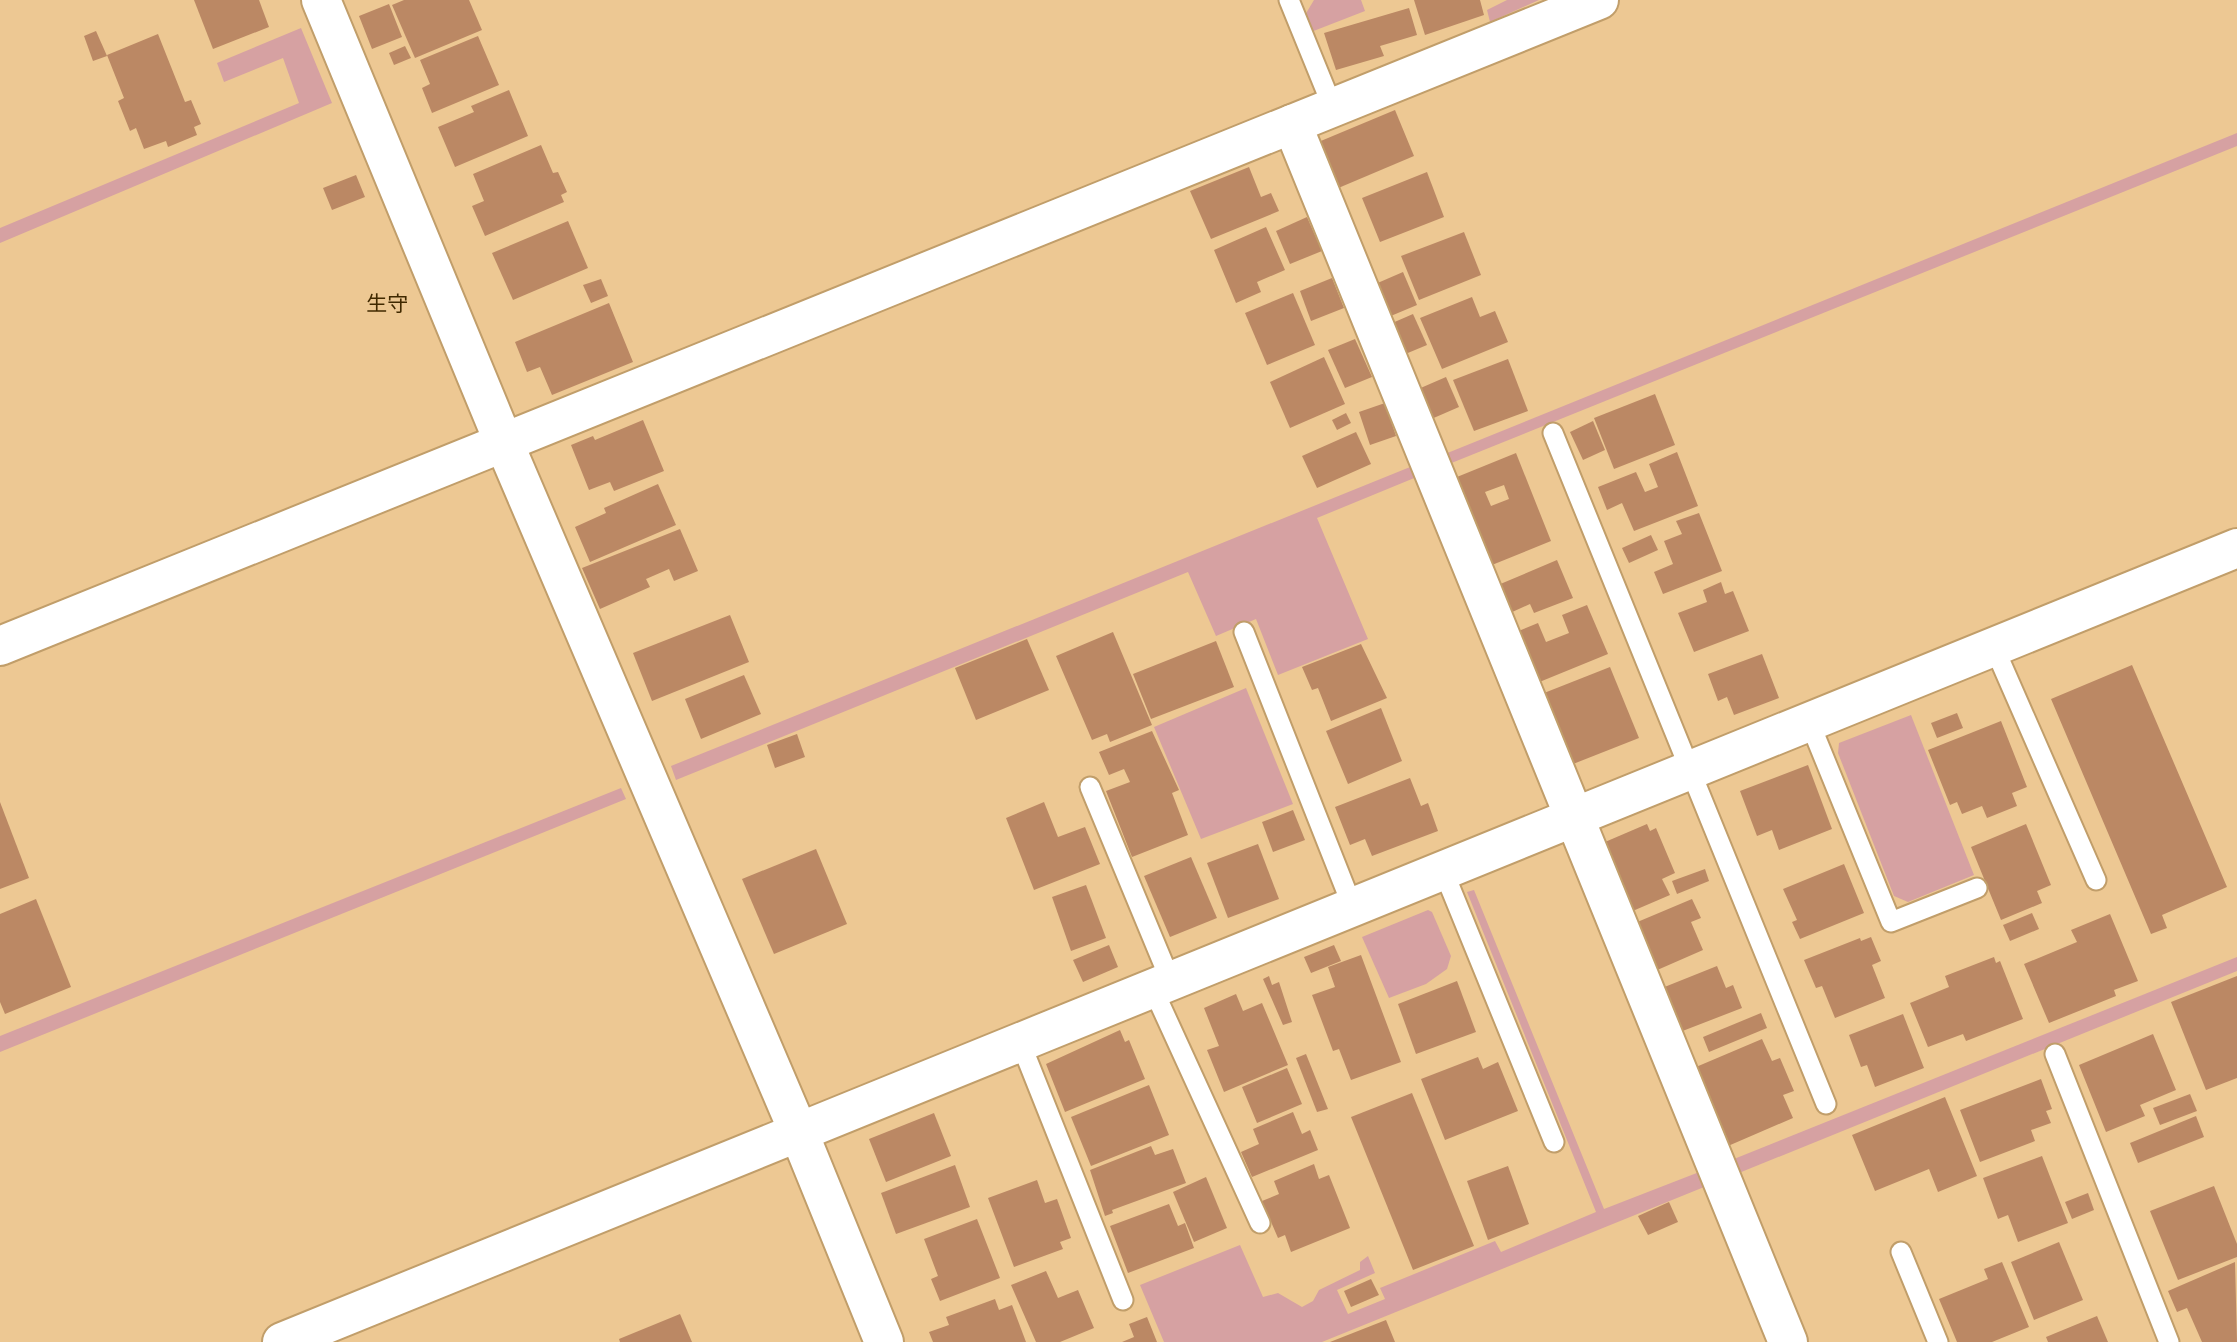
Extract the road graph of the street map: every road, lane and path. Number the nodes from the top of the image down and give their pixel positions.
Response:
1 (1289, 0) edge
2 (1599, 0) edge
3 (324, 1) edge
4 (1333, 108) junction
5 (1292, 124) junction
6 (1553, 433) dead end
7 (504, 443) junction
8 (2237, 548) edge
9 (1244, 632) dead end
10 (0, 646) edge
11 (1994, 647) junction
12 (1809, 721) junction
13 (1691, 769) junction
14 (1090, 787) dead end
15 (1575, 815) junction
16 (1443, 870) junction
17 (2096, 880) dead end
18 (1977, 888) dead end
19 (1353, 908) junction
20 (1162, 985) junction
21 (1021, 1044) junction
22 (2055, 1054) dead end
23 (1826, 1104) dead end
24 (799, 1133) junction
25 (1554, 1142) dead end
26 (1260, 1223) dead end
27 (1901, 1252) dead end
28 (1123, 1300) dead end
29 (282, 1342) edge
30 (884, 1342) edge
31 (1787, 1342) edge
32 (1938, 1342) edge
33 (2169, 1342) edge

1 - 4 lane
2 - 4 street
3 - 7 street
4 - 5 street
5 - 7 street
5 - 15 street
6 - 13 lane
7 - 10 street
7 - 24 street
8 - 11 street
9 - 19 lane
11 - 12 street
11 - 17 lane
12 - 13 street
12 - 18 lane
13 - 15 street
13 - 23 lane
14 - 20 lane
15 - 16 street
15 - 31 street
16 - 19 street
16 - 25 lane
19 - 20 street
20 - 21 street
20 - 26 lane
21 - 24 street
21 - 28 lane
22 - 33 lane
24 - 29 street
24 - 30 street
27 - 32 lane

